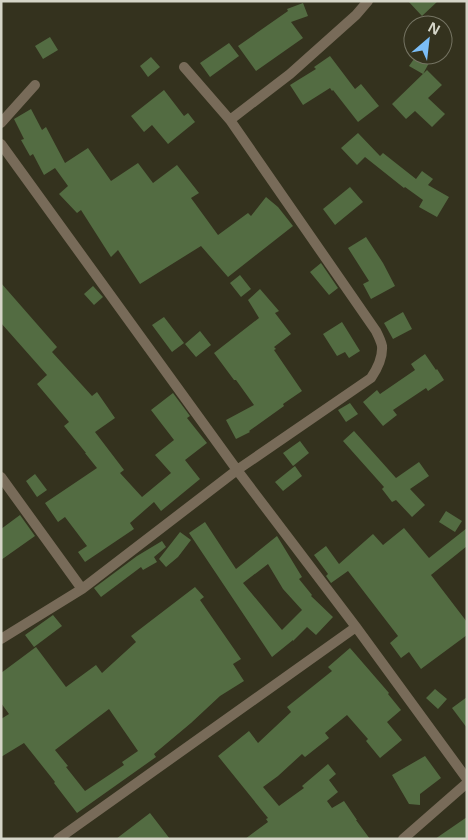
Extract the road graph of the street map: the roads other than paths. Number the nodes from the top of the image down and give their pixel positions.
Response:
1 (368, 1) edge
2 (184, 67) dead end
3 (35, 85) dead end
4 (230, 120) junction
5 (1, 123) edge
6 (1, 144) edge
7 (237, 470) junction
8 (1, 477) edge
9 (82, 589) junction
10 (356, 627) junction
11 (1, 639) edge
12 (467, 781) edge
13 (58, 839) edge
14 (403, 839) edge

1 - 4 street
2 - 4 street
3 - 5 street
4 - 7 street
6 - 7 street
7 - 9 street
7 - 10 street
8 - 9 street
9 - 11 street
10 - 12 street
10 - 13 street
12 - 14 street

